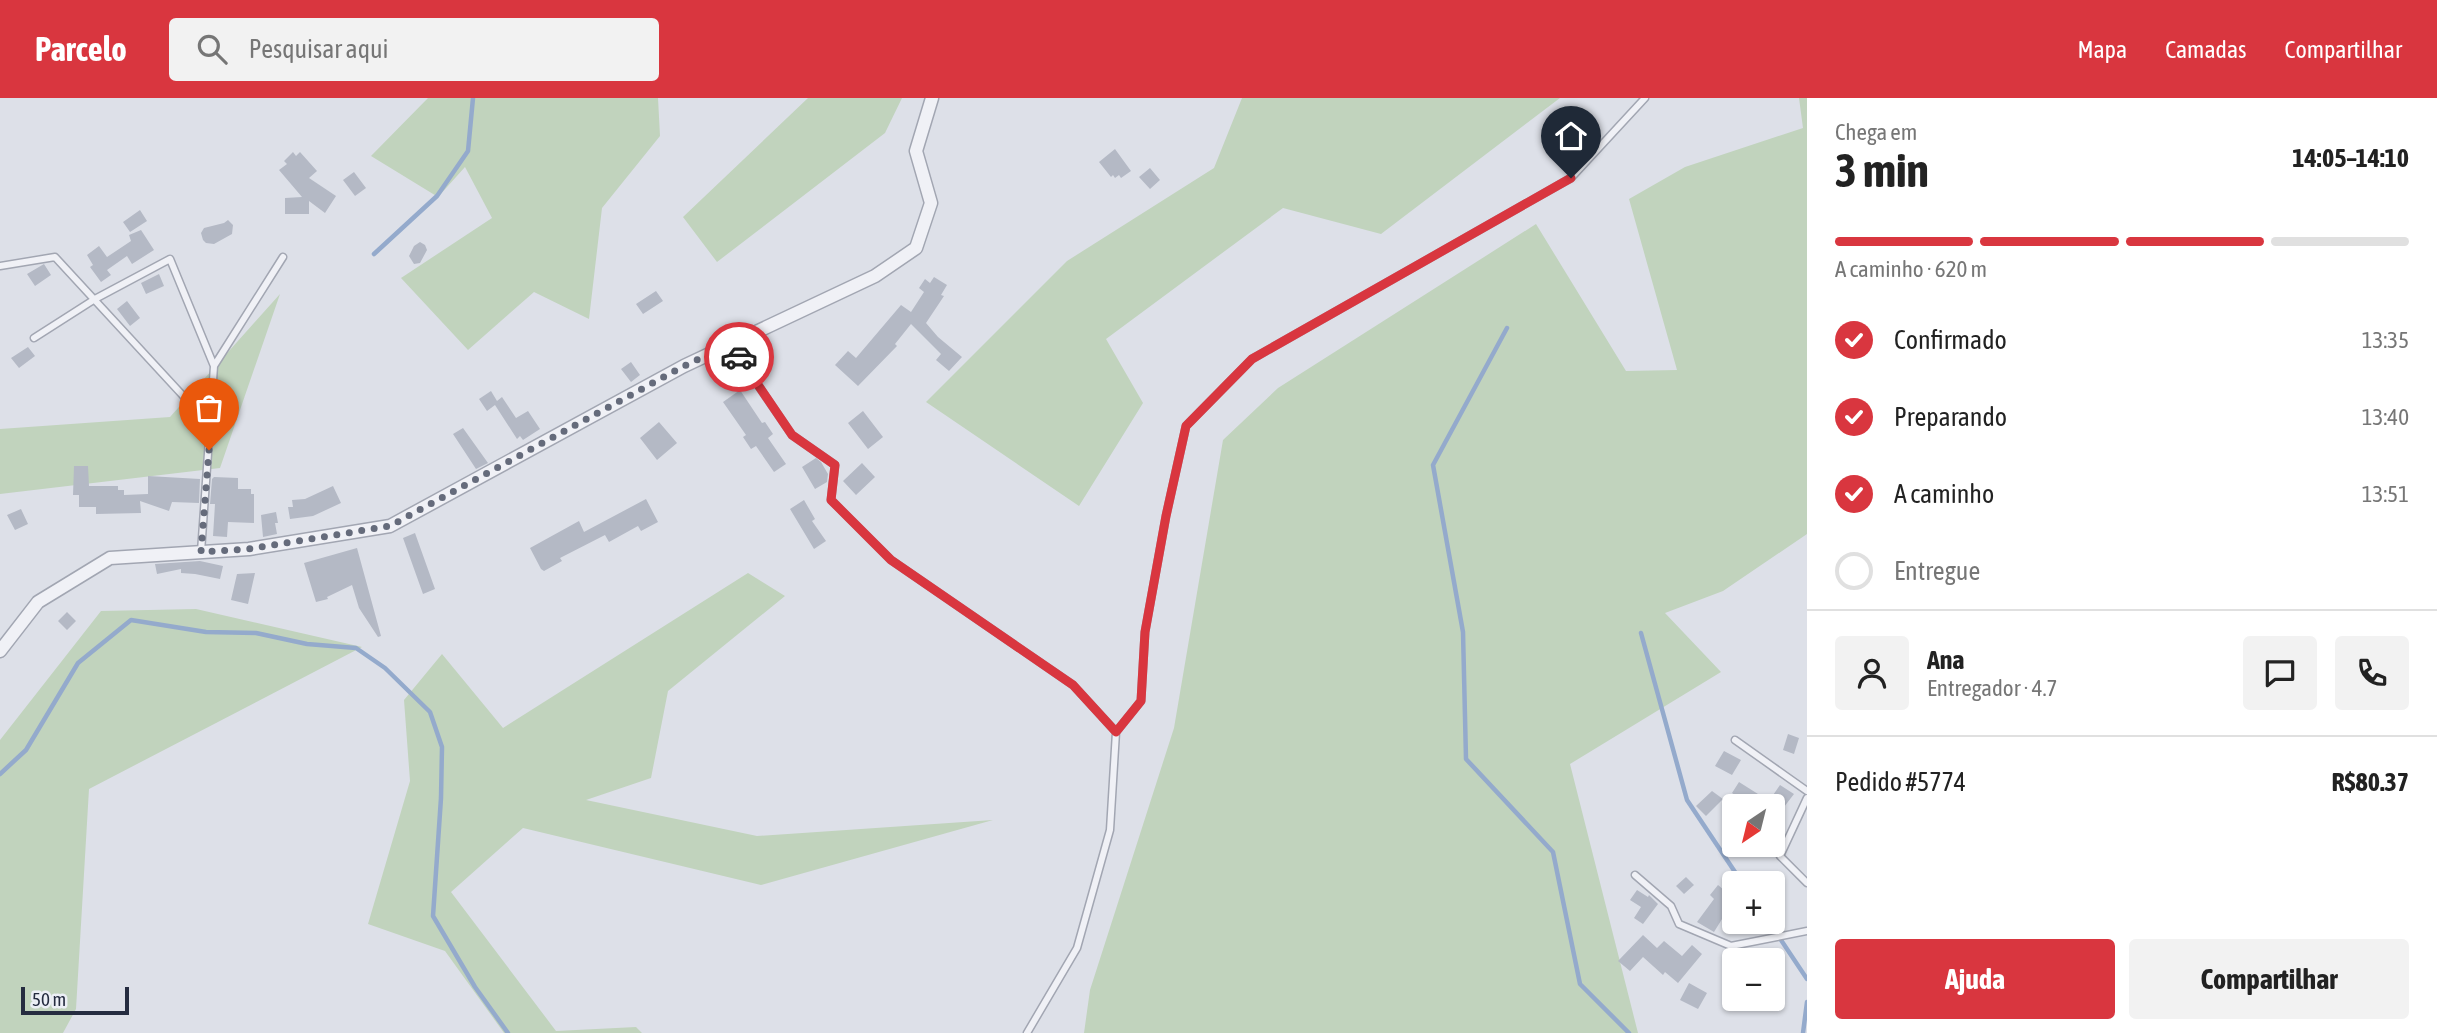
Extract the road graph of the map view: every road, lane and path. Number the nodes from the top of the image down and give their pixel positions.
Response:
1 (932, 98) edge
2 (1644, 98) edge
3 (283, 257) dead end
4 (0, 266) edge
5 (95, 299) junction
6 (34, 338) dead end
7 (730, 344) junction
8 (214, 366) junction
9 (211, 425) junction
10 (201, 552) junction
11 (0, 650) edge
12 (1116, 732) junction
13 (1735, 740) dead end
14 (1807, 792) edge
15 (1807, 798) edge
16 (1635, 875) dead end
17 (1807, 883) edge
18 (1807, 931) edge
19 (1027, 1033) edge

1 - 7 street
2 - 12 lane
3 - 8 lane
4 - 5 lane
5 - 6 lane
5 - 8 lane
5 - 9 lane
7 - 10 street
7 - 12 lane
8 - 9 lane
9 - 10 lane
10 - 11 street
12 - 19 lane
13 - 14 lane
15 - 17 lane
16 - 18 lane

